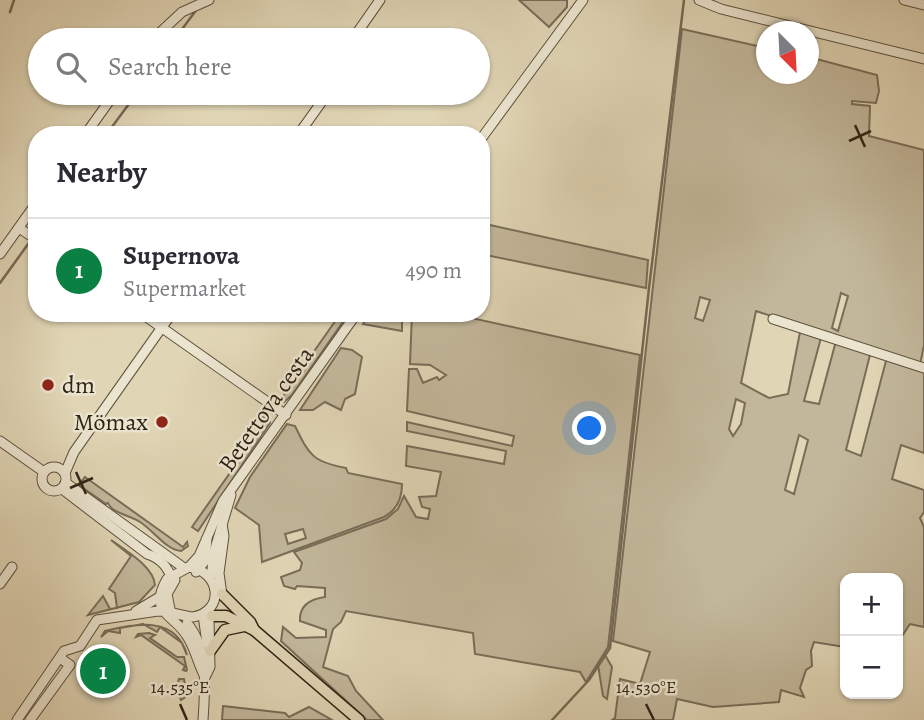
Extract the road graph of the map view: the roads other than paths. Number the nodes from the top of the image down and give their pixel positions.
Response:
1 (209, 0) edge
2 (380, 0) edge
3 (583, 0) edge
4 (699, 0) edge
5 (904, 0) edge
6 (924, 5) edge
7 (163, 28) edge
8 (360, 28) edge
9 (924, 59) edge
10 (106, 105) edge
11 (319, 105) edge
12 (91, 126) edge
13 (304, 126) edge
14 (490, 127) edge
15 (28, 215) edge
16 (19, 228) junction
17 (28, 234) edge
18 (0, 254) edge
19 (773, 318) dead end
20 (153, 322) edge
21 (165, 322) edge
22 (351, 322) edge
23 (161, 328) junction
24 (924, 368) edge
25 (286, 415) junction
26 (0, 441) edge
27 (44, 472) junction
28 (62, 478) junction
29 (231, 493) junction
30 (222, 524) junction
31 (12, 567) dead end
32 (192, 569) junction
33 (211, 578) junction
34 (169, 581) junction
35 (0, 584) edge
36 (161, 596) junction
37 (219, 598) junction
38 (134, 613) junction
39 (168, 614) junction
40 (207, 618) junction
41 (187, 623) junction
42 (249, 628) junction
43 (210, 651) junction
44 (60, 658) junction
45 (205, 677) junction
46 (30, 701) junction
47 (32, 717) edge
48 (17, 720) edge
49 (203, 720) edge
50 (359, 720) edge

1 - 7 street
2 - 8 street
3 - 14 street
4 - 9 street
5 - 6 street
10 - 12 street
11 - 13 street
15 - 16 street
16 - 17 street
16 - 18 street
19 - 24 street
20 - 23 street
21 - 23 street
22 - 25 street, Betettova cesta
23 - 25 street
23 - 28 street
25 - 29 street, Betettova cesta
26 - 27 street
27 - 28 street
27 - 28 street
28 - 32 street
28 - 34 street
29 - 30 street, Betettova cesta
29 - 32 street, Betettova cesta
30 - 33 street, Betettova cesta
30 - 37 street, Betettova cesta
31 - 35 street
32 - 33 street
32 - 34 street
32 - 37 street
33 - 37 street
34 - 36 street
34 - 39 street
36 - 38 street
36 - 39 street
37 - 40 street
37 - 42 main road
38 - 39 street
38 - 44 street
39 - 40 street
39 - 41 street
39 - 45 street
40 - 41 street
40 - 42 main road
40 - 43 street
41 - 45 street
42 - 43 main road
42 - 50 main road
43 - 45 street
44 - 46 street
44 - 47 street
45 - 49 street
46 - 47 street
46 - 48 street

